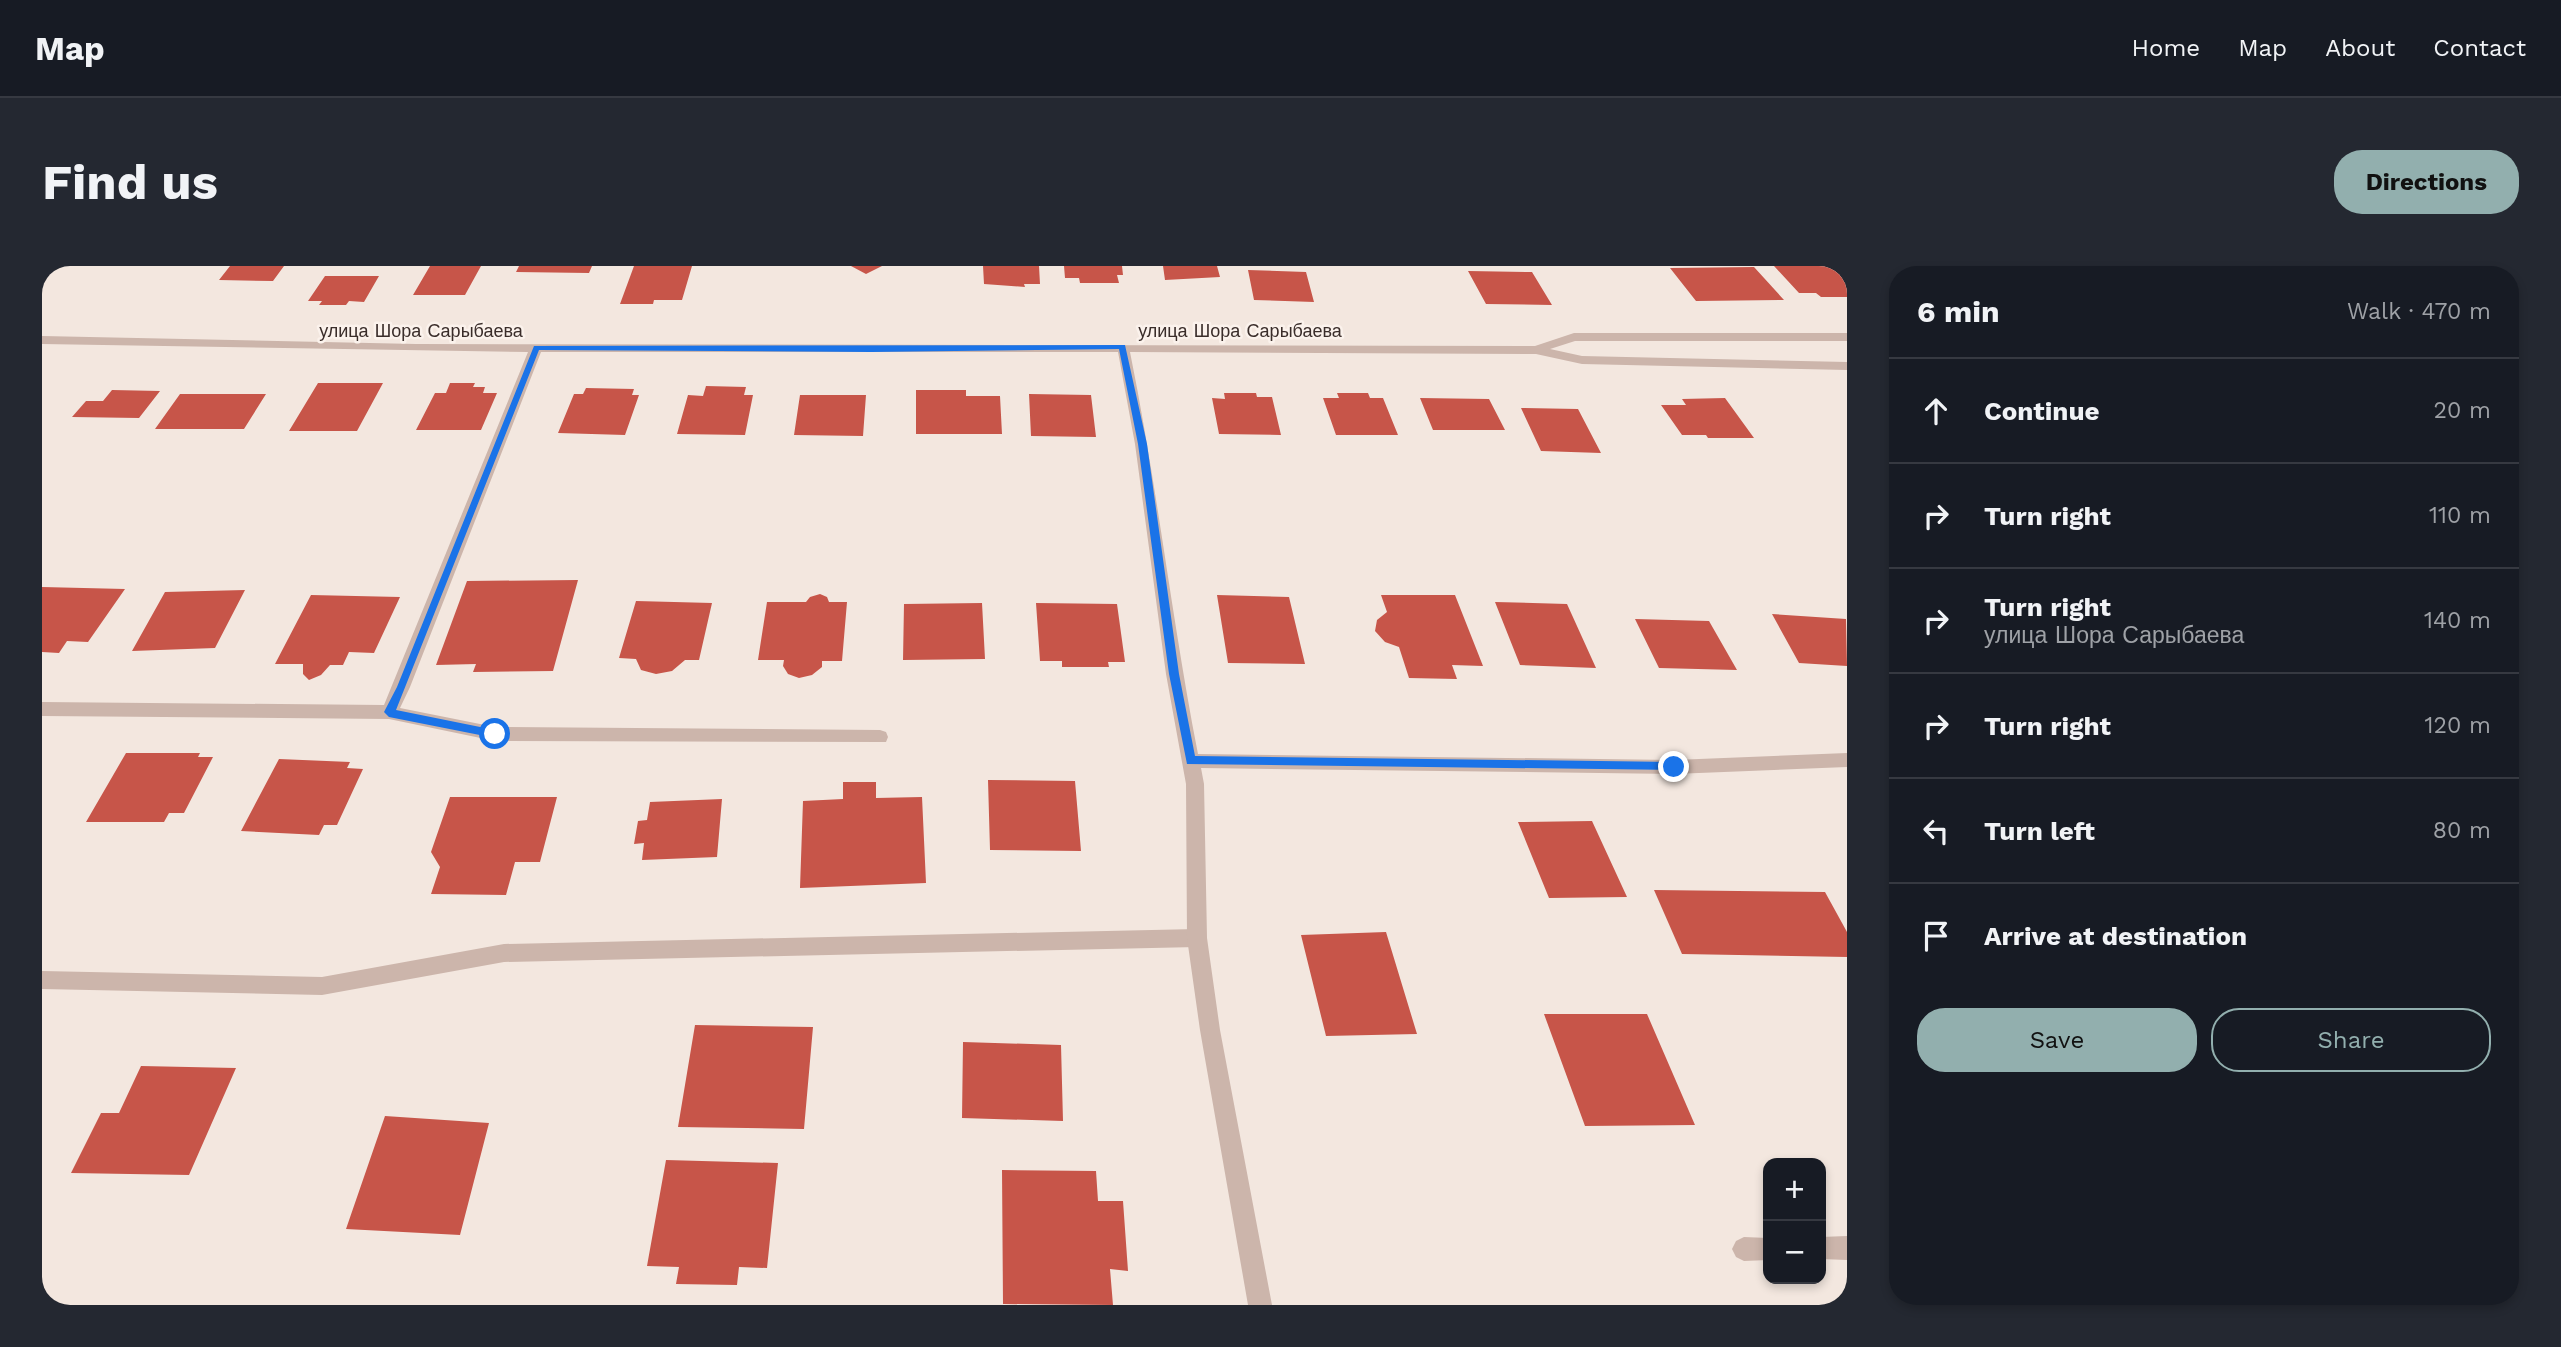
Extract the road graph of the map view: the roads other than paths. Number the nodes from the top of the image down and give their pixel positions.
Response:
1 (1847, 337) edge
2 (42, 340) edge
3 (1122, 347) junction
4 (536, 348) junction
5 (1536, 350) junction
6 (1847, 366) edge
7 (42, 709) edge
8 (389, 712) junction
9 (880, 737) dead end
10 (1847, 760) edge
11 (1191, 761) junction
12 (1197, 938) junction
13 (42, 981) edge
14 (1826, 1248) edge
15 (1847, 1248) edge
16 (1744, 1249) dead end
17 (1763, 1249) edge
18 (1260, 1305) edge

1 - 5 street, улица Шора Сарыбаева
2 - 4 street, улица Шора Сарыбаева
3 - 4 street, улица Шора Сарыбаева
3 - 5 street, улица Шора Сарыбаева
3 - 11 street
4 - 8 street
5 - 6 street
7 - 8 street
8 - 9 street
10 - 11 street
11 - 12 street
12 - 13 street
12 - 18 street
14 - 15 street
16 - 17 street

